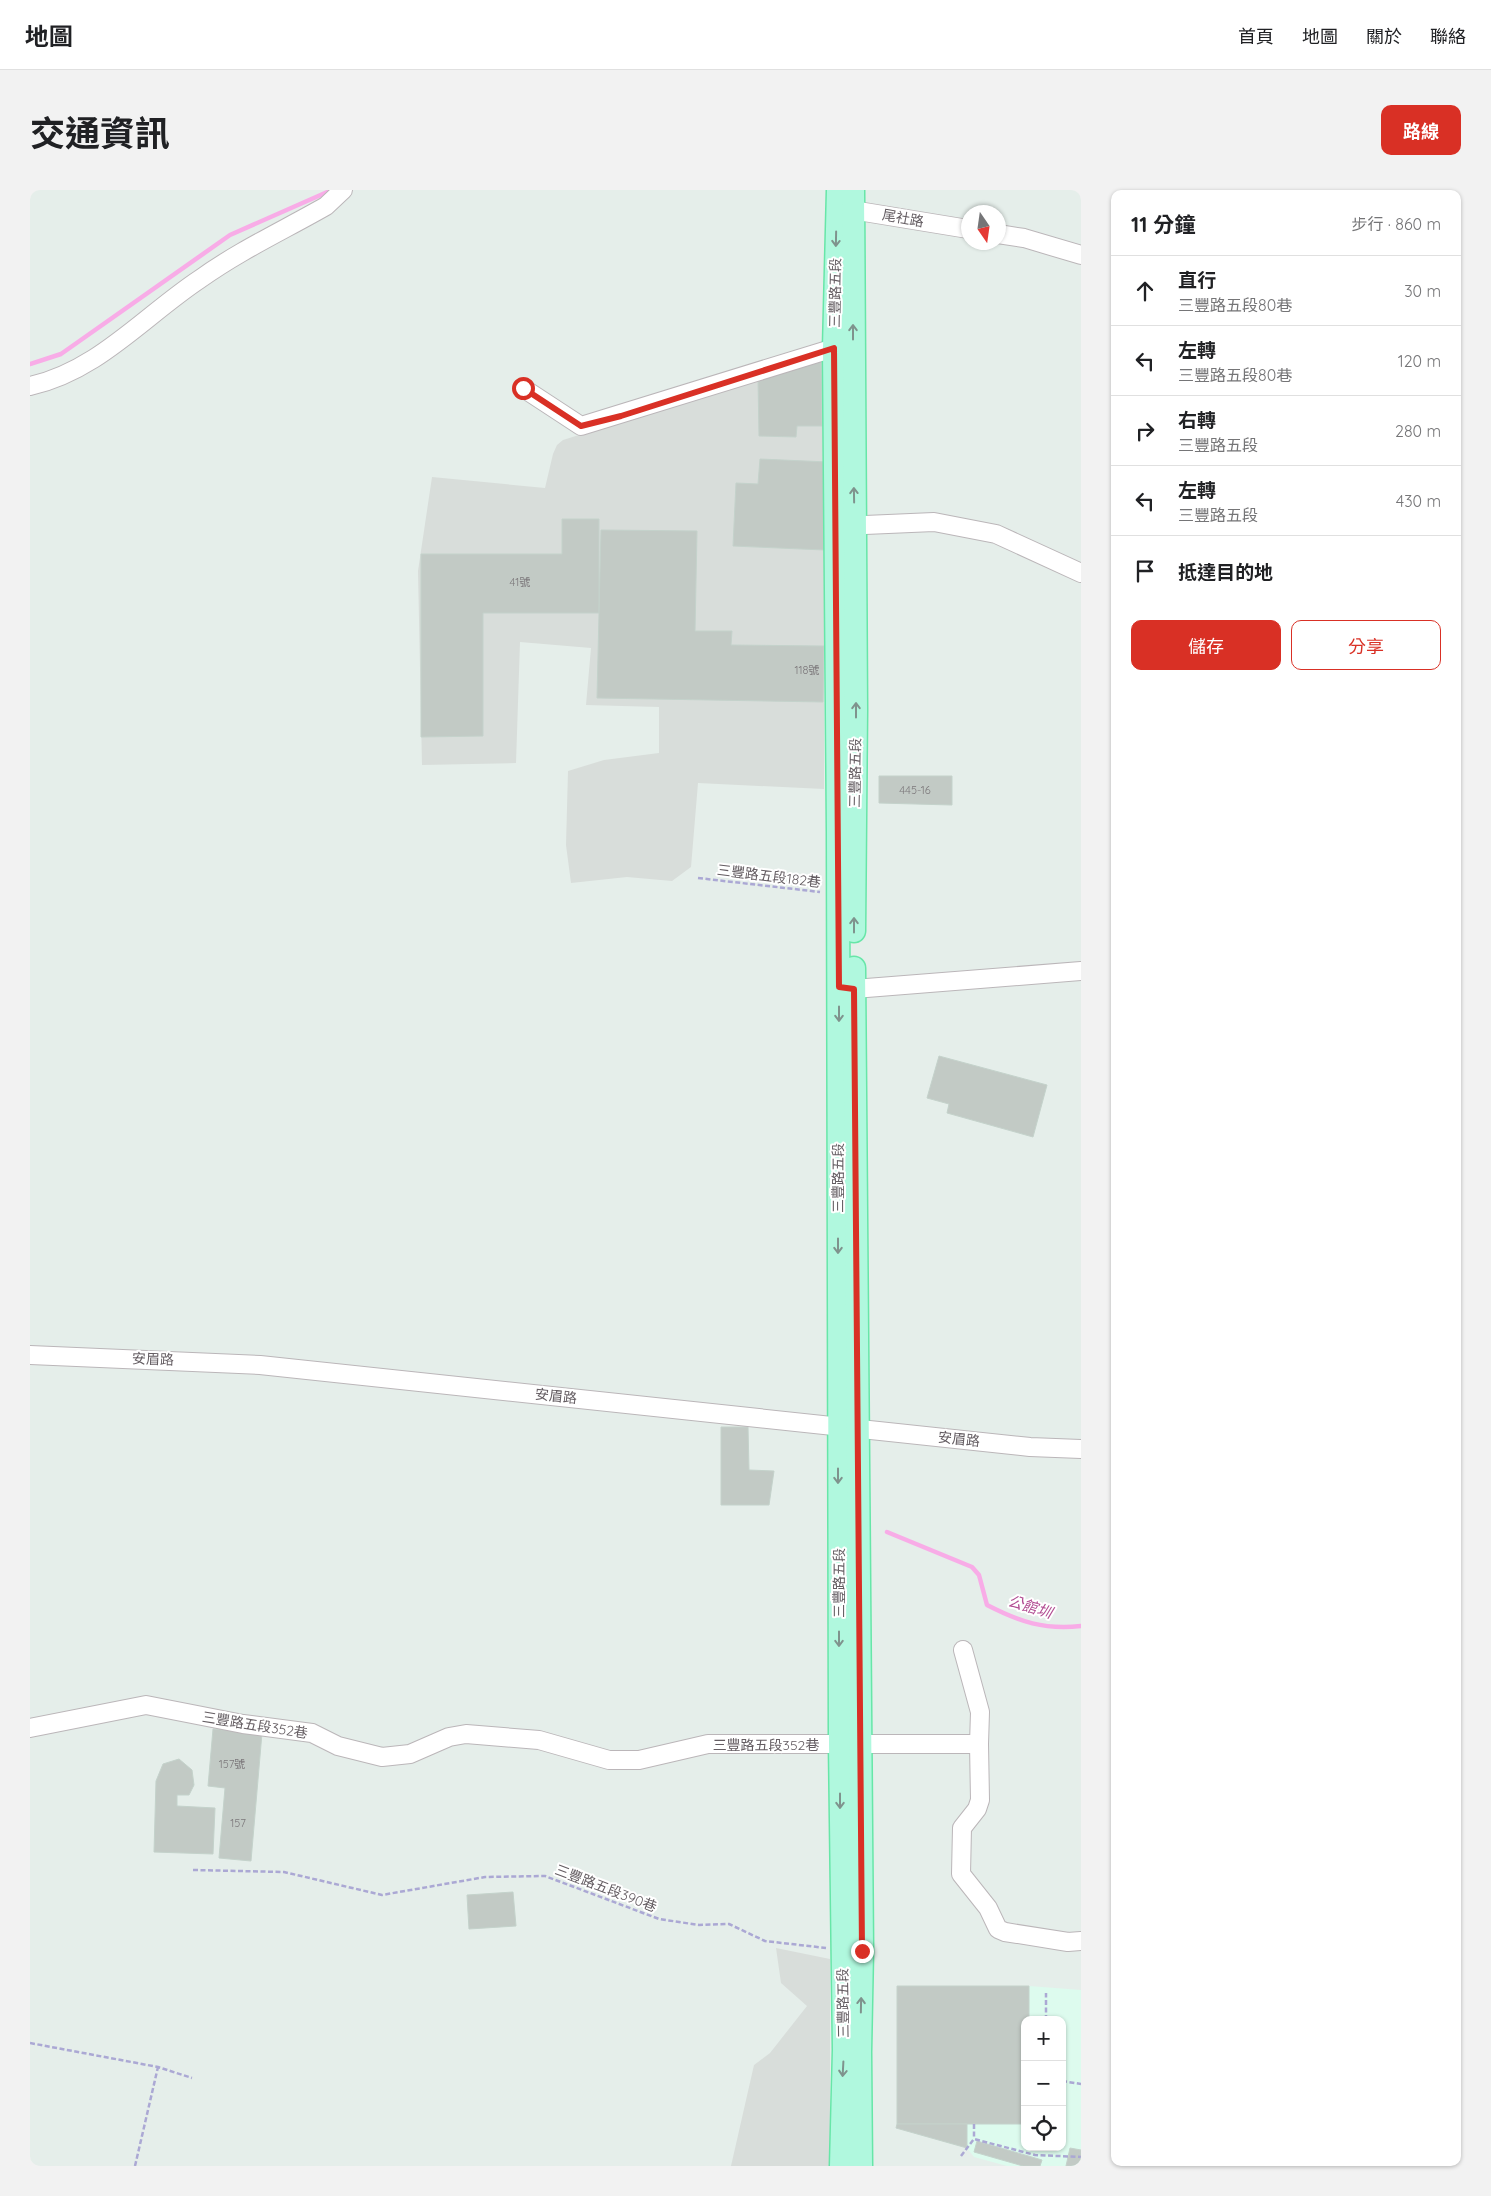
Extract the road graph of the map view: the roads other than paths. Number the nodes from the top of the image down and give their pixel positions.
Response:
1 (343, 190) edge
2 (845, 199) edge
3 (961, 227) edge
4 (1006, 235) edge
5 (1081, 255) edge
6 (834, 348) junction
7 (30, 386) edge
8 (523, 388) dead end
9 (844, 526) junction
10 (1081, 573) edge
11 (1081, 971) edge
12 (846, 988) junction
13 (30, 1355) edge
14 (848, 1428) junction
15 (1081, 1449) edge
16 (963, 1650) dead end
17 (30, 1728) edge
18 (979, 1744) junction
19 (850, 1745) junction
20 (1081, 1941) edge
21 (841, 2166) edge
22 (861, 2166) edge

1 - 7 street
2 - 3 street, 尾社路
2 -> 6 main road, 三豐路五段
9 -> 2 main road, 三豐路五段
4 - 5 street
6 - 8 street
6 - 9 main road, 三豐路五段
9 - 10 street
12 -> 9 main road, 三豐路五段
9 - 12 main road, 三豐路五段
11 - 12 street
12 - 14 main road, 三豐路五段
13 - 14 street, 安眉路
14 - 15 street, 安眉路
14 - 19 main road, 三豐路五段
16 - 18 street
17 - 19 street, 三豐路五段352巷
18 - 19 street, 三豐路五段352巷
18 - 20 street
19 -> 21 main road, 三豐路五段
22 -> 19 main road, 三豐路五段

